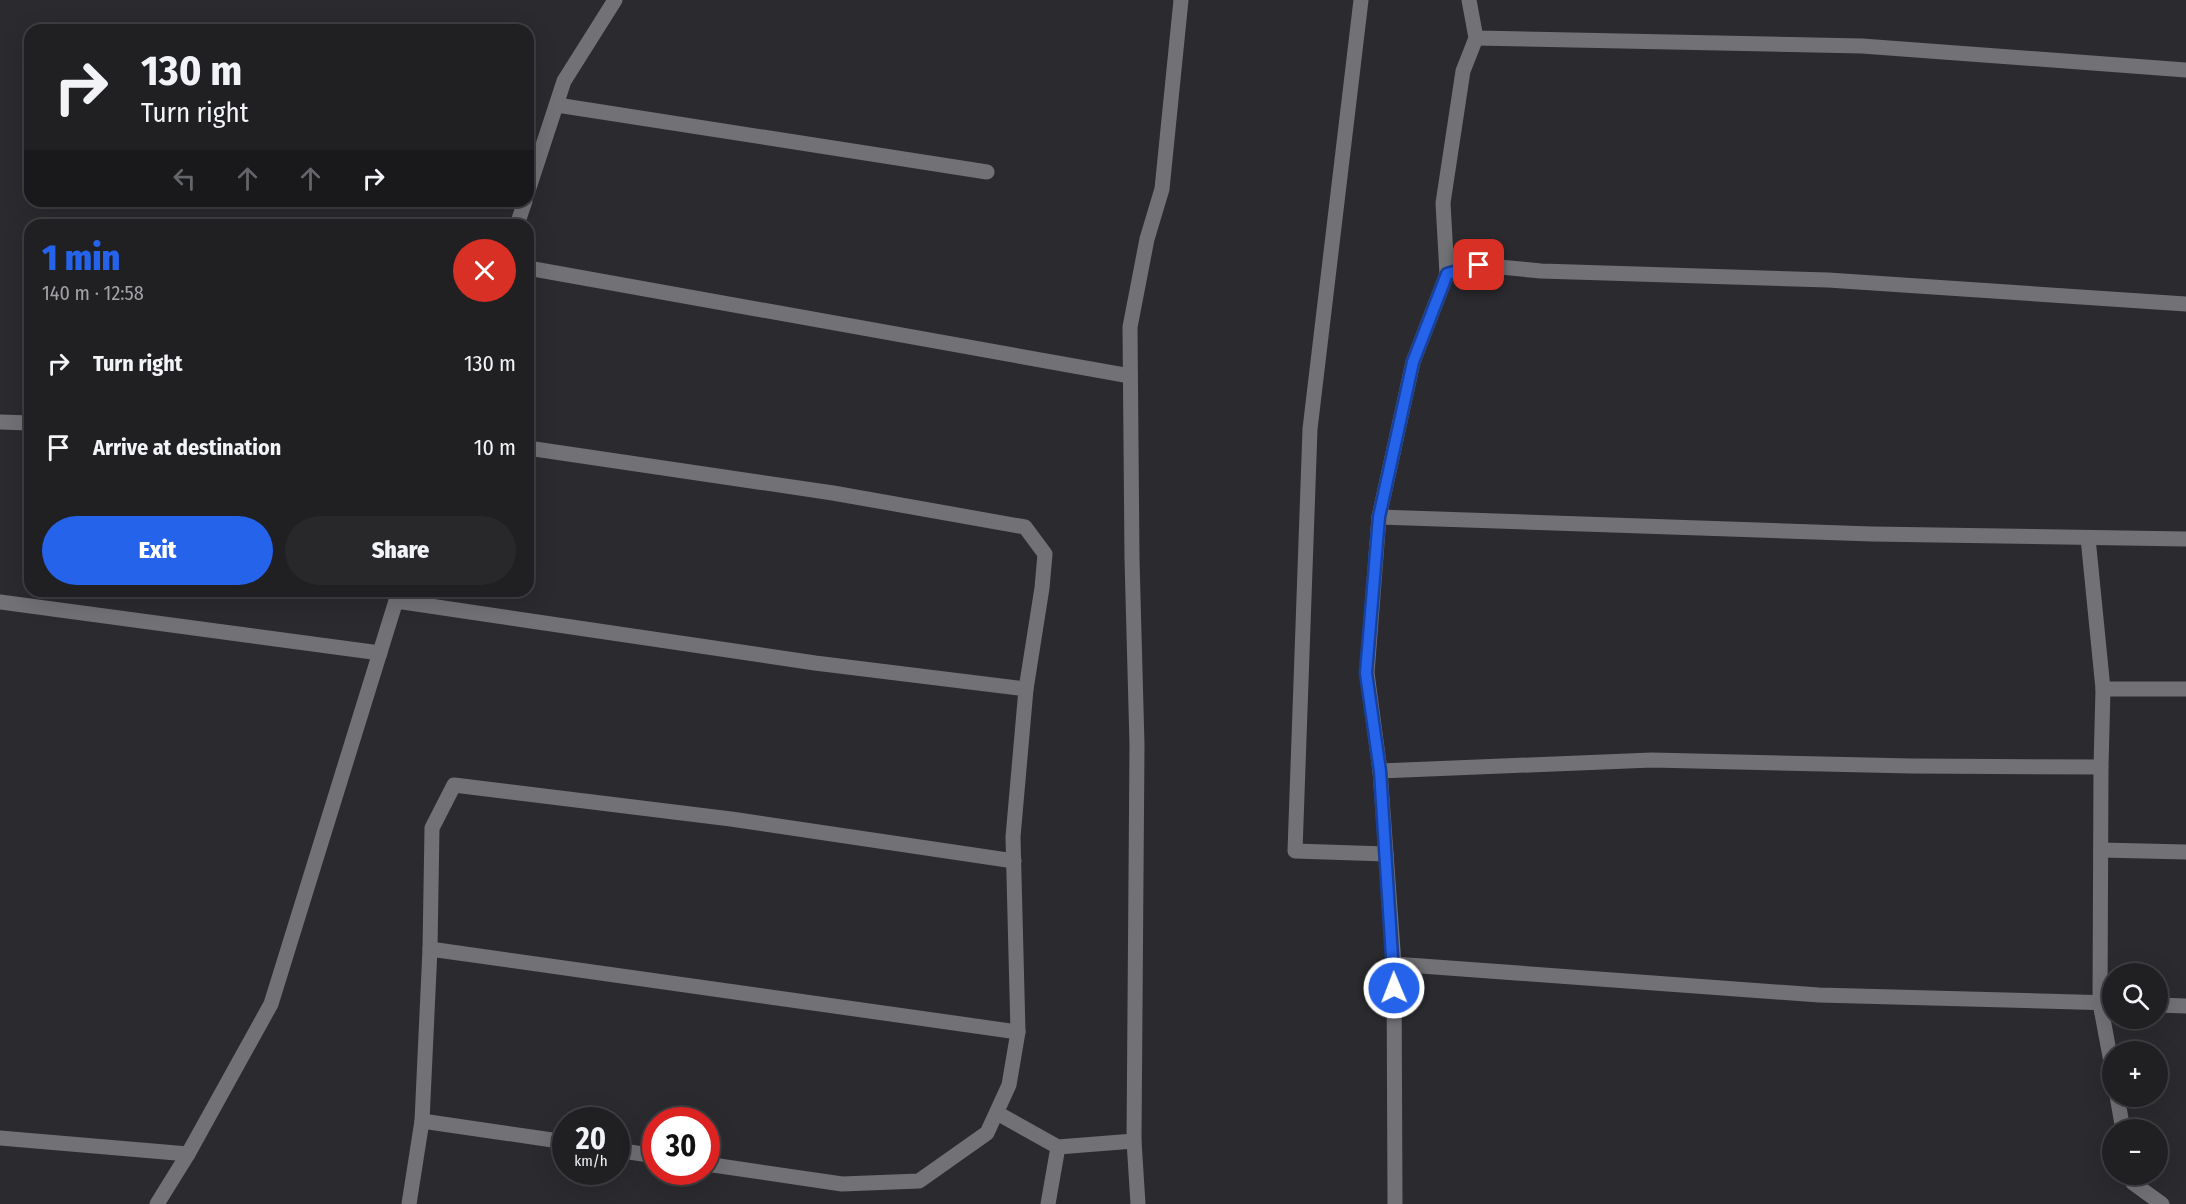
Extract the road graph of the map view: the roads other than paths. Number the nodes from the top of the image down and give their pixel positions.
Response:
1 (615, 0) edge
2 (1181, 0) edge
3 (1361, 0) edge
4 (1469, 0) edge
5 (1476, 38) junction
6 (2186, 70) edge
7 (556, 105) junction
8 (987, 172) dead end
9 (534, 173) edge
10 (534, 269) edge
11 (1447, 274) junction
12 (2186, 304) edge
13 (1130, 376) junction
14 (0, 422) edge
15 (24, 423) edge
16 (534, 449) edge
17 (1379, 517) junction
18 (2088, 538) junction
19 (2186, 539) edge
20 (398, 597) edge
21 (404, 597) edge
22 (0, 602) edge
23 (380, 653) junction
24 (1026, 689) junction
25 (2103, 689) junction
26 (2186, 689) edge
27 (2101, 767) junction
28 (1380, 771) junction
29 (2101, 850) junction
30 (2186, 852) edge
31 (1386, 854) junction
32 (1014, 861) junction
33 (430, 949) junction
34 (2105, 963) edge
35 (1394, 964) junction
36 (2102, 1003) edge
37 (2168, 1005) edge
38 (2186, 1006) edge
39 (1018, 1032) junction
40 (997, 1113) junction
41 (422, 1121) junction
42 (0, 1138) edge
43 (552, 1140) edge
44 (1134, 1141) junction
45 (1058, 1147) junction
46 (188, 1154) junction
47 (720, 1166) edge
48 (2134, 1185) edge
49 (157, 1204) edge
50 (409, 1204) edge
51 (1048, 1204) edge
52 (1138, 1204) edge
53 (1395, 1204) edge
54 (2162, 1204) edge

1 - 7 street
2 - 13 street
3 - 31 street
4 - 5 street
5 - 6 street
5 - 11 street
7 - 8 street
7 - 9 street
10 - 13 street
11 - 12 street
11 - 17 street
13 - 44 street
14 - 15 street
16 - 24 street
17 - 18 street
17 - 28 street
18 - 19 street
18 - 25 street
20 - 23 street
21 - 24 street
22 - 23 street
23 - 46 street
24 - 32 street
25 - 26 street
25 - 27 street
27 - 28 street
27 - 29 street
28 - 31 street
29 - 30 street
29 - 34 street
31 - 35 street
32 - 33 street
32 - 39 street
33 - 39 street
33 - 41 street
35 - 36 street
35 - 53 street
37 - 38 street
39 - 40 street
40 - 45 street
40 - 47 street
41 - 43 street
41 - 50 street
42 - 46 street
44 - 45 street
44 - 52 street
45 - 51 street
46 - 49 street
48 - 54 street

